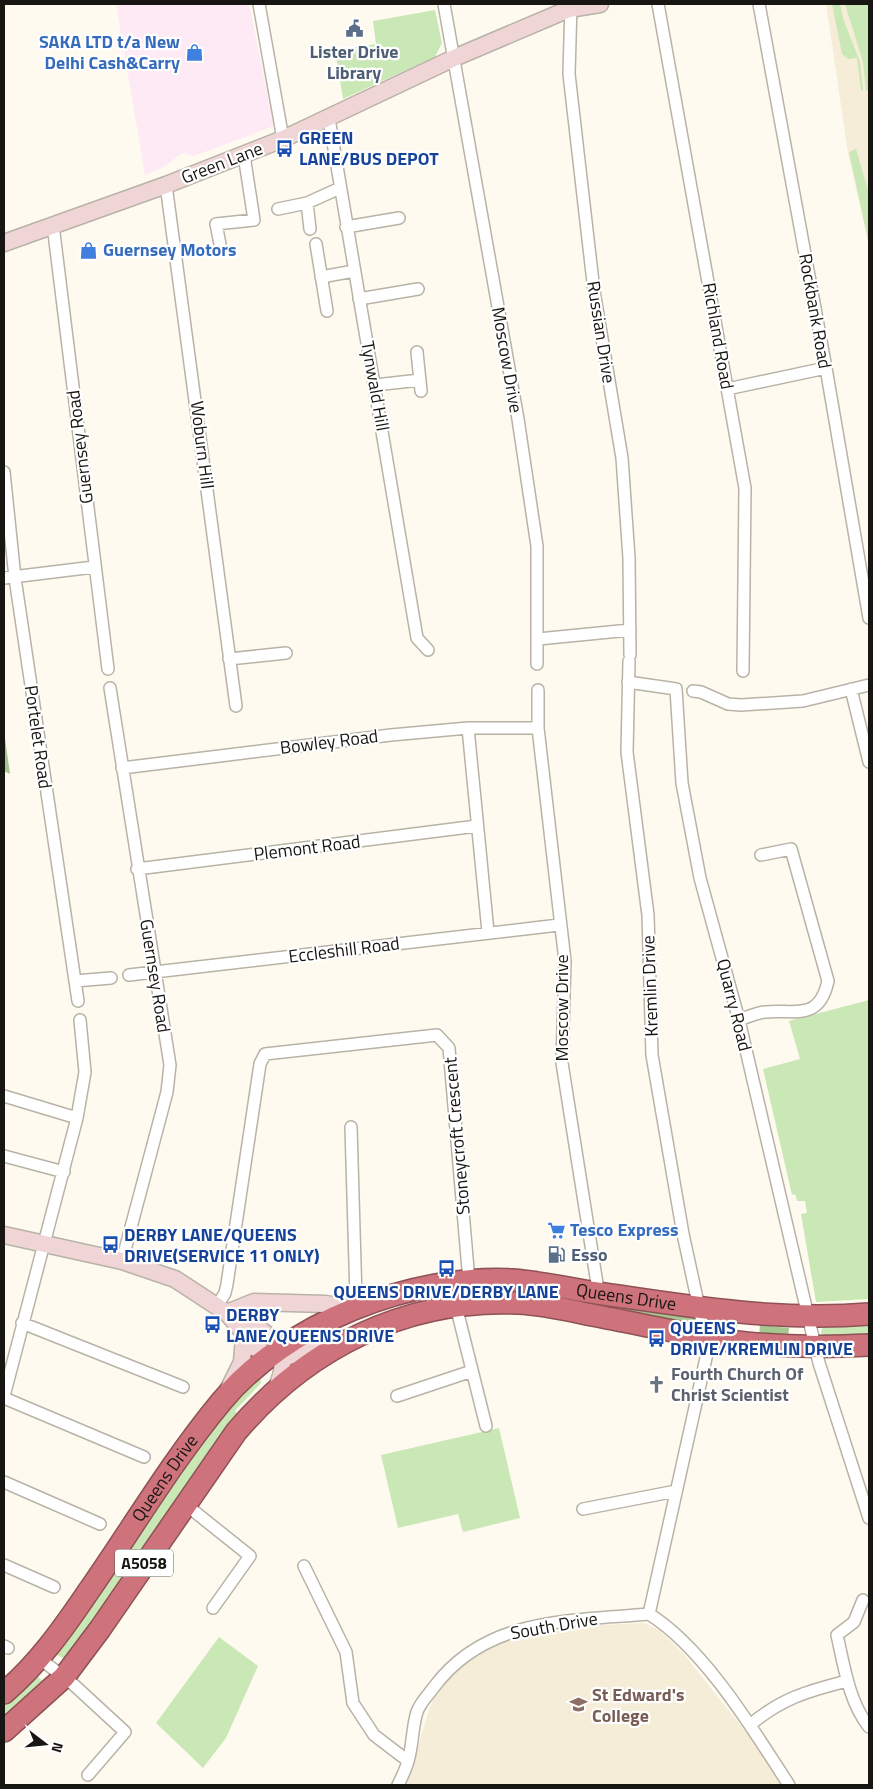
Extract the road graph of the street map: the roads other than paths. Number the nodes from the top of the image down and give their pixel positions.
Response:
1 (259, 4) edge
2 (444, 4) edge
3 (600, 4) edge
4 (658, 4) edge
5 (759, 4) edge
6 (570, 6) edge
7 (454, 58) junction
8 (329, 119) junction
9 (283, 139) junction
10 (244, 154) junction
11 (166, 185) junction
12 (340, 188) junction
13 (307, 203) junction
14 (278, 209) dead end
15 (399, 218) dead end
16 (54, 225) junction
17 (346, 227) junction
18 (310, 229) dead end
19 (4, 243) edge
20 (220, 244) dead end
21 (316, 244) dead end
22 (354, 271) junction
23 (321, 278) junction
24 (418, 289) dead end
25 (359, 299) junction
26 (327, 311) dead end
27 (417, 352) dead end
28 (826, 368) junction
29 (376, 385) junction
30 (727, 389) junction
31 (4, 472) edge
32 (94, 567) junction
33 (9, 578) edge
34 (869, 618) edge
35 (630, 630) junction
36 (538, 639) junction
37 (428, 650) dead end
38 (286, 653) dead end
39 (630, 658) joint
40 (229, 659) junction
41 (537, 664) dead end
42 (108, 669) dead end
43 (743, 672) dead end
44 (628, 682) junction
45 (869, 686) edge
46 (110, 688) dead end
47 (851, 689) junction
48 (538, 690) dead end
49 (693, 692) dead end
50 (236, 706) dead end
51 (468, 728) junction
52 (538, 728) junction
53 (869, 762) edge
54 (122, 768) junction
55 (477, 826) junction
56 (762, 855) dead end
57 (137, 869) junction
58 (559, 925) junction
59 (488, 932) junction
60 (156, 972) junction
61 (129, 975) dead end
62 (111, 978) dead end
63 (75, 981) junction
64 (78, 1001) dead end
65 (80, 1020) dead end
66 (739, 1020) junction
67 (4, 1096) edge
68 (77, 1118) junction
69 (351, 1127) dead end
70 (4, 1156) edge
71 (64, 1172) junction
72 (4, 1235) edge
73 (45, 1244) junction
74 (122, 1260) junction
75 (469, 1281) junction
76 (600, 1293) junction
77 (456, 1306) junction
78 (700, 1307) junction
79 (357, 1308) junction
80 (225, 1311) junction
81 (869, 1314) edge
82 (596, 1316) junction
83 (809, 1318) junction
84 (22, 1323) junction
85 (364, 1333) junction
86 (244, 1336) junction
87 (706, 1337) junction
88 (869, 1345) edge
89 (816, 1348) junction
90 (279, 1353) junction
91 (472, 1371) junction
92 (183, 1387) dead end
93 (277, 1388) junction
94 (397, 1396) dead end
95 (4, 1397) edge
96 (225, 1397) junction
97 (486, 1426) dead end
98 (144, 1457) dead end
99 (4, 1482) edge
100 (676, 1491) junction
101 (185, 1504) junction
102 (583, 1509) dead end
103 (869, 1518) edge
104 (100, 1524) dead end
105 (4, 1565) edge
106 (304, 1566) dead end
107 (54, 1587) dead end
108 (864, 1600) dead end
109 (213, 1608) dead end
110 (649, 1614) junction
111 (39, 1658) junction
112 (64, 1677) junction
113 (847, 1681) junction
114 (4, 1693) edge
115 (750, 1725) junction
116 (869, 1727) edge
117 (4, 1731) edge
118 (408, 1761) junction
119 (88, 1775) dead end
120 (398, 1785) edge
121 (789, 1785) edge

1 - 9 street
2 - 7 street, Moscow Drive
3 - 6 street, Green Lane
4 - 30 street, Richland Road
5 - 28 street, Rockbank Road
6 - 7 street, Green Lane
6 - 35 street, Russian Drive
7 - 8 street, Green Lane
7 - 36 street, Moscow Drive
8 - 9 street, Green Lane
8 - 12 street, Tynwald Hill
9 - 10 street, Green Lane
10 - 11 street, Green Lane
10 - 20 street
11 - 16 street, Green Lane
11 - 40 street, Woburn Hill
12 - 13 street
12 - 17 street, Tynwald Hill
13 - 14 street
13 - 18 street
15 - 17 street
16 - 19 street, Green Lane
16 - 32 street, Guernsey Road
17 - 22 street, Tynwald Hill
21 - 23 street
22 - 23 street
22 - 25 street, Tynwald Hill
23 - 26 street
24 - 25 street
25 - 29 street, Tynwald Hill
27 - 29 street
28 - 30 street
28 - 34 street, Rockbank Road
29 - 37 street, Tynwald Hill
30 - 43 street, Richland Road
31 - 33 street, Portelet Road
32 - 33 street
32 - 42 street, Guernsey Road
33 - 63 street, Portelet Road
35 - 36 street
35 - 39 street, Russian Drive
36 - 41 street, Moscow Drive
38 - 40 street
39 - 44 street, Kremlin Drive
40 - 50 street, Woburn Hill
44 - 66 street, Quarry Road
44 - 78 street, Kremlin Drive
45 - 47 street
46 - 54 street, Guernsey Road
47 - 49 street
47 - 53 street
48 - 52 street, Moscow Drive
51 - 52 street, Bowley Road
51 - 54 street, Bowley Road
51 - 55 street
52 - 58 street, Moscow Drive
54 - 57 street, Guernsey Road
55 - 57 street, Plemont Road
55 - 59 street
56 - 66 street
57 - 60 street, Guernsey Road
58 - 59 street, Eccleshill Road
58 - 76 street, Moscow Drive
59 - 60 street, Eccleshill Road
60 - 61 street, Eccleshill Road
60 - 74 street, Guernsey Road
62 - 63 street
63 - 64 street, Portelet Road
65 - 68 street
66 - 83 street, Quarry Road
67 - 68 street
68 - 71 street
69 - 79 street
70 - 71 street
71 - 73 street
72 - 73 street
73 - 74 street
73 - 84 street
74 - 80 street
75 - 76 highway, Queens Drive / A5058
75 - 79 highway, Queens Drive / A5058
75 - 80 street, Stoneycroft Crescent
76 - 78 highway, Queens Drive / A5058
76 - 82 street, Moscow Drive
77 - 82 highway, Queens Drive / A5058
77 - 85 highway, Queens Drive / A5058
77 - 91 street
78 - 83 highway, Queens Drive / A5058
78 - 87 street, Kremlin Drive
79 - 80 street, Queens Drive
79 - 90 highway, Queens Drive / A5058
80 - 86 street
80 - 90 street
81 - 83 highway, Queens Drive / A5058
82 - 87 highway, Queens Drive / A5058
83 - 89 street, Quarry Road
84 - 92 street
84 - 95 street
85 - 90 street, A5058
85 - 93 highway, Queens Drive / A5058
86 - 90 street
86 - 96 street
87 - 89 highway, Queens Drive / A5058
87 - 100 street, Kremlin Drive
88 - 89 highway, Queens Drive / A5058
89 - 103 street, Quarry Road
90 - 93 street
90 - 96 highway, Queens Drive / A5058
91 - 94 street
91 - 97 street
93 - 101 highway, Queens Drive / A5058
95 - 98 street
96 - 111 highway, Queens Drive / A5058
99 - 104 street
100 - 102 street
100 - 110 street, Kremlin Drive
101 - 109 street
101 - 112 highway, Queens Drive / A5058
105 - 107 street
106 - 118 street
108 - 113 street
110 - 115 street
110 - 118 street, South Drive
111 - 112 street
111 - 114 highway, Queens Drive / A5058
112 - 117 highway, Queens Drive / A5058
112 - 119 street
113 - 115 street
113 - 116 street
115 - 121 street
118 - 120 street, South Drive

